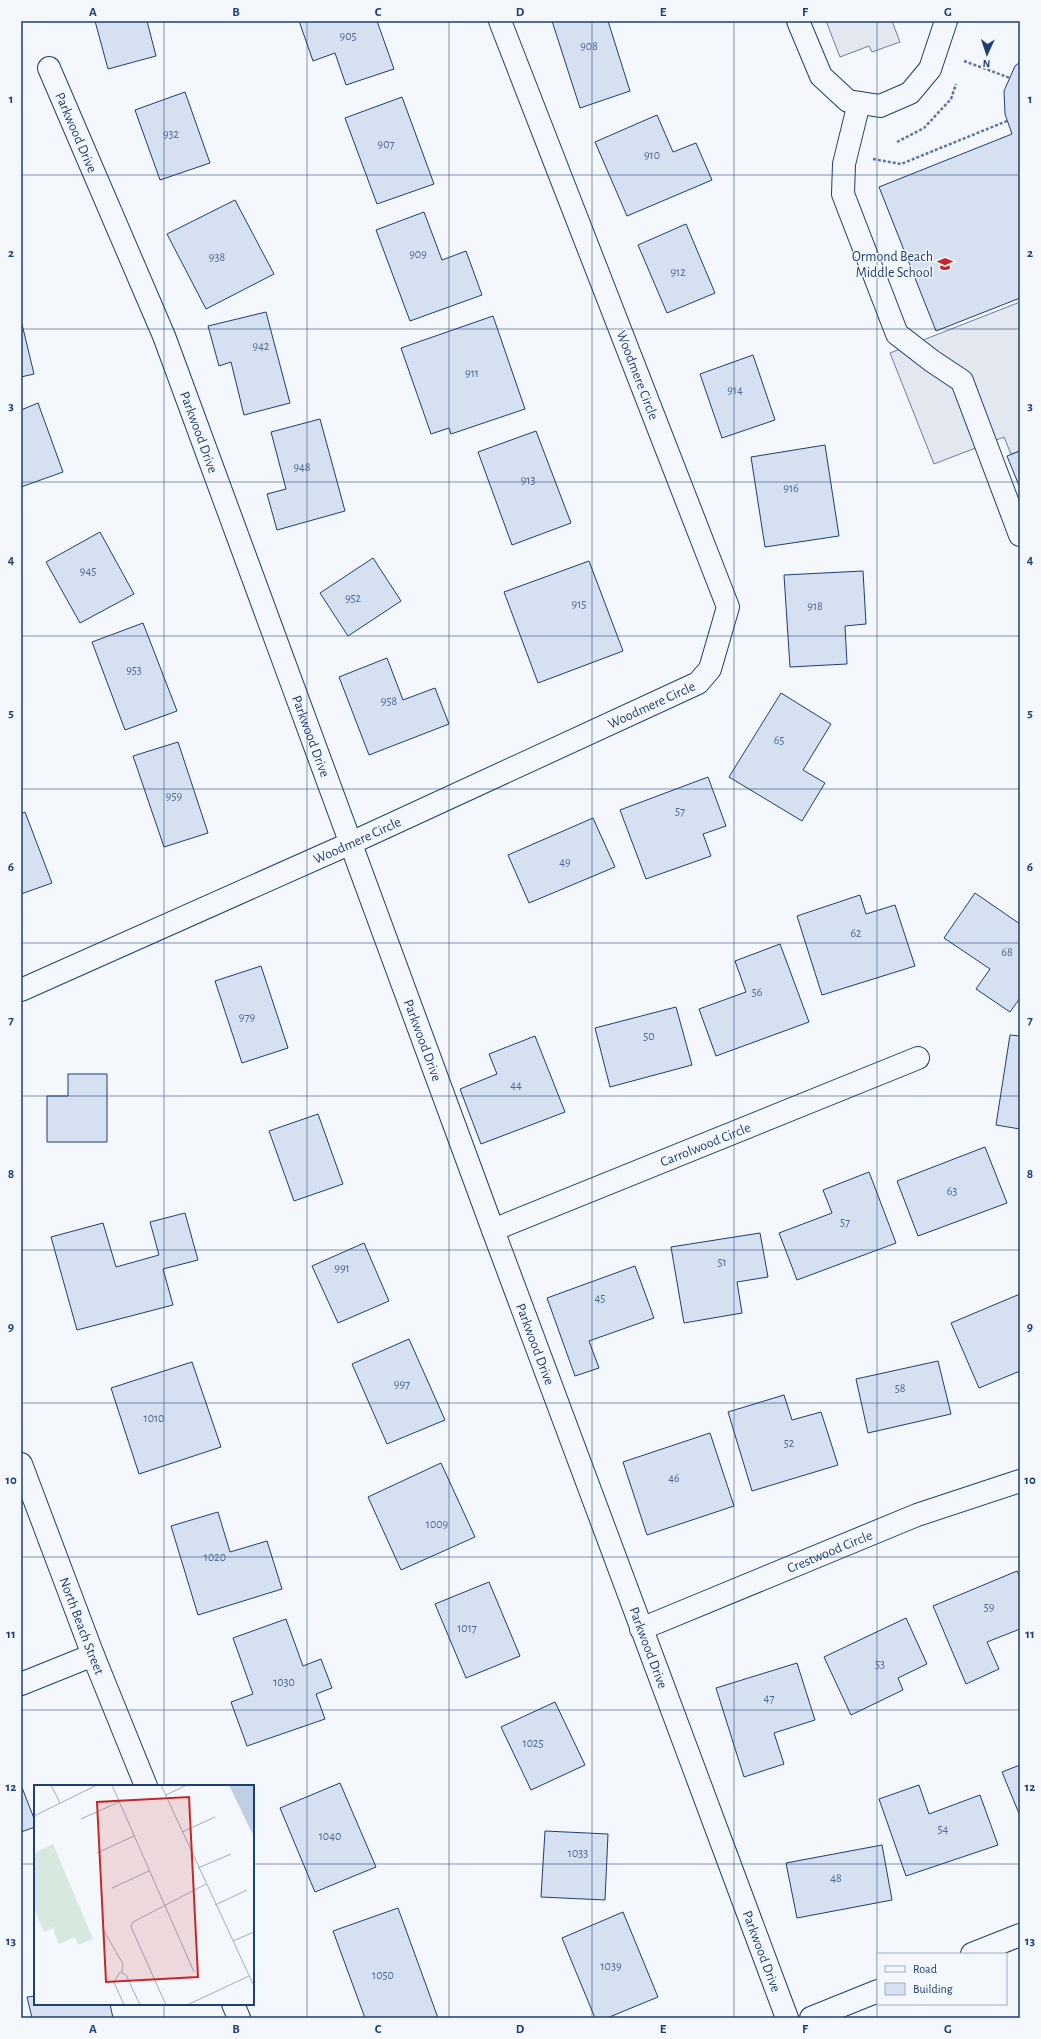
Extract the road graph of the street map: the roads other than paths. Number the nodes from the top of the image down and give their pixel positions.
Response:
1 (500, 21) edge
2 (798, 21) edge
3 (946, 21) edge
4 (48, 68) dead end
5 (859, 103) junction
6 (1020, 535) edge
7 (351, 843) junction
8 (21, 990) edge
9 (918, 1058) dead end
10 (493, 1230) junction
11 (21, 1464) edge
12 (1020, 1480) edge
13 (642, 1629) junction
14 (93, 1655) junction
15 (21, 1684) edge
16 (146, 1785) edge
17 (1020, 1935) edge
18 (975, 1953) edge
19 (877, 1992) edge
20 (234, 2005) edge
21 (239, 2018) edge
22 (787, 2018) edge
23 (811, 2018) edge

1 - 7 street, Woodmere Circle
2 - 5 street
3 - 5 street
4 - 7 street, Parkwood Drive
5 - 6 street
7 - 8 street, Woodmere Circle
7 - 10 street, Parkwood Drive
9 - 10 street, Carrolwood Circle
10 - 13 street, Parkwood Drive
11 - 14 street, North Beach Street
12 - 13 street, Crestwood Circle
13 - 22 street, Parkwood Drive
14 - 15 street
14 - 16 street, North Beach Street
17 - 18 street
19 - 23 street
20 - 21 street

